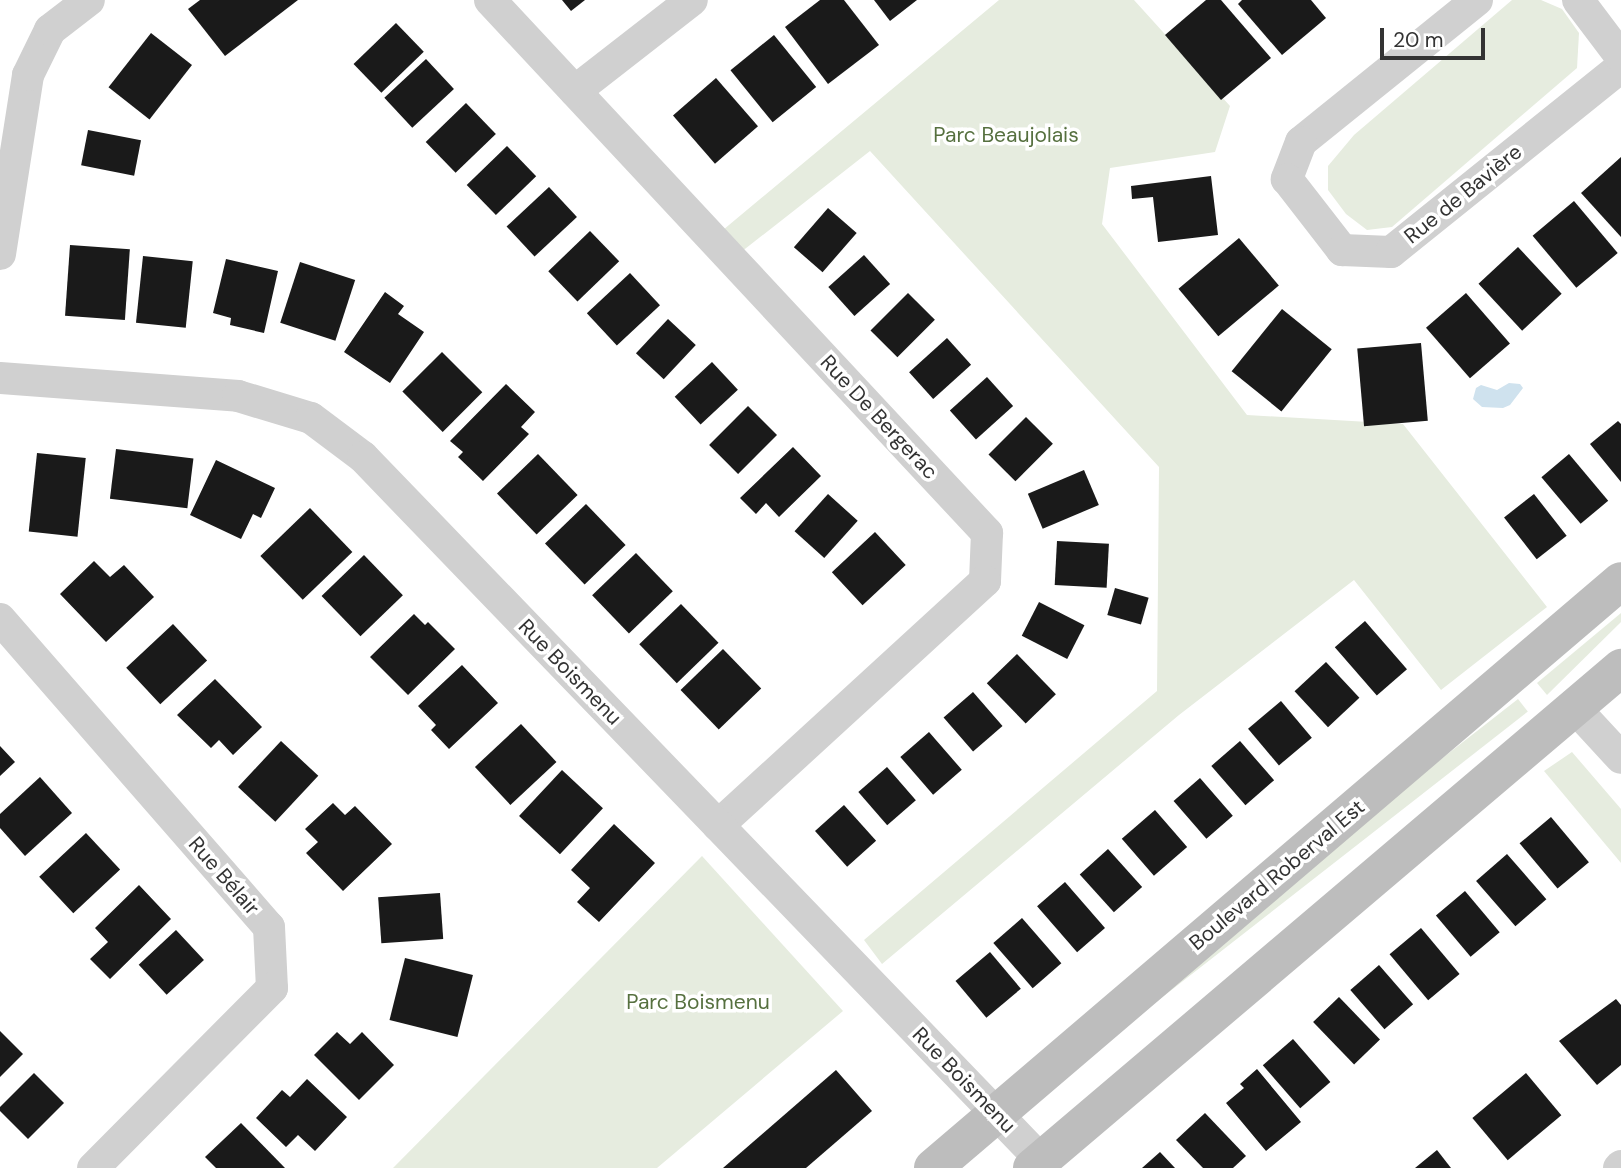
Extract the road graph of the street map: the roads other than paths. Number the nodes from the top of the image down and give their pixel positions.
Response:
1 (89, 0) edge
2 (490, 0) edge
3 (692, 0) edge
4 (1476, 0) edge
5 (1578, 0) edge
6 (1621, 57) edge
7 (1621, 67) edge
8 (575, 91) junction
9 (0, 254) edge
10 (0, 378) edge
11 (1621, 581) edge
12 (0, 619) edge
13 (1621, 668) edge
14 (1574, 708) junction
15 (1621, 758) edge
16 (718, 826) junction
17 (996, 1114) junction
18 (1036, 1164) edge
19 (93, 1168) edge
20 (933, 1168) edge

1 - 9 street
2 - 8 street, Rue De Bergerac
3 - 8 street
4 - 7 street, Rue de Bavière
5 - 6 street
8 - 16 street, Rue De Bergerac
10 - 16 street, Rue Boismenu
11 - 17 street, Boulevard Roberval Est
12 - 19 street, Rue Bélair
13 - 14 street
14 - 15 street
14 - 18 street
16 - 17 street, Rue Boismenu
17 - 18 street, Rue Boismenu
17 - 20 street, Boulevard Roberval Est

